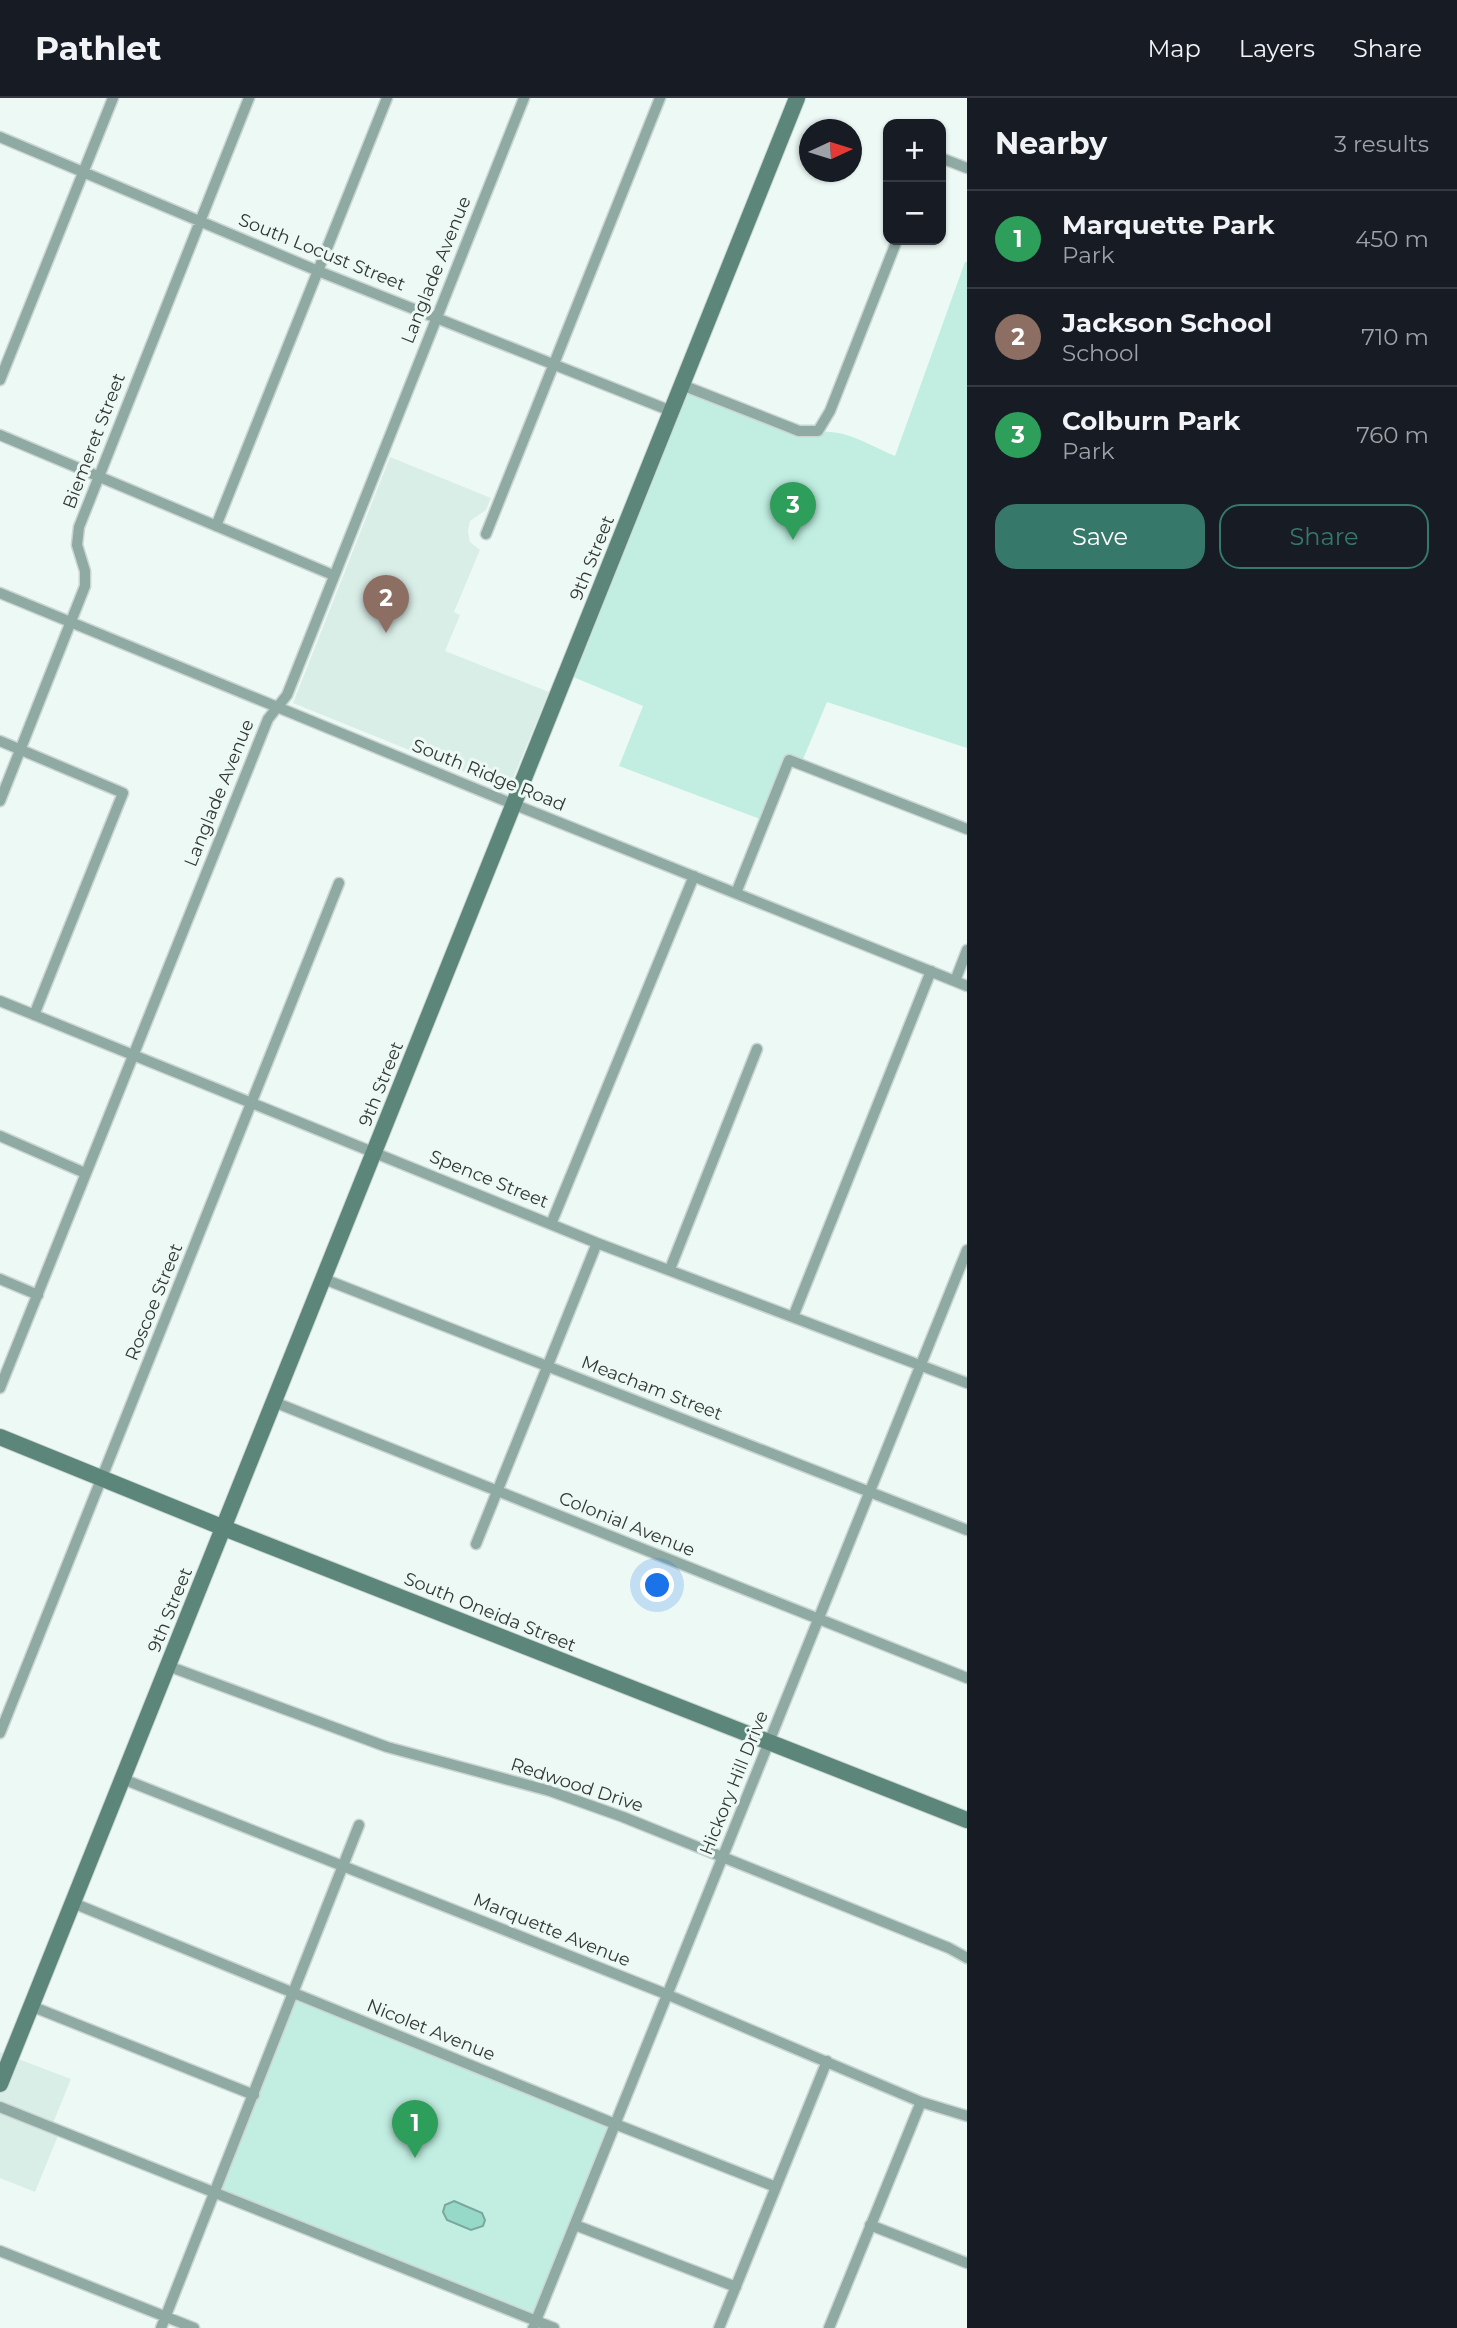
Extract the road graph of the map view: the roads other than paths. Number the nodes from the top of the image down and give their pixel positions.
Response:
1 (113, 98) edge
2 (249, 98) edge
3 (387, 98) edge
4 (524, 98) edge
5 (660, 98) edge
6 (797, 98) edge
7 (0, 137) edge
8 (946, 160) edge
9 (967, 168) edge
10 (83, 173) junction
11 (200, 221) junction
12 (895, 245) edge
13 (318, 271) junction
14 (436, 317) junction
15 (553, 363) junction
16 (0, 380) edge
17 (682, 385) junction
18 (671, 411) junction
19 (0, 435) edge
20 (98, 476) junction
21 (216, 526) junction
22 (485, 534) dead end
23 (333, 575) junction
24 (0, 593) edge
25 (71, 623) junction
26 (276, 708) junction
27 (0, 741) edge
28 (20, 750) junction
29 (0, 801) edge
30 (514, 804) junction
31 (967, 829) edge
32 (694, 876) junction
33 (339, 883) dead end
34 (736, 893) junction
35 (967, 950) edge
36 (931, 971) junction
37 (955, 981) junction
38 (967, 986) edge
39 (0, 1001) edge
40 (34, 1015) junction
41 (757, 1049) dead end
42 (133, 1054) junction
43 (252, 1103) junction
44 (0, 1136) edge
45 (374, 1152) junction
46 (85, 1173) junction
47 (551, 1224) junction
48 (597, 1242) junction
49 (967, 1250) edge
50 (670, 1269) junction
51 (0, 1279) edge
52 (324, 1279) junction
53 (38, 1295) junction
54 (793, 1317) junction
55 (548, 1366) junction
56 (919, 1367) junction
57 (967, 1384) edge
58 (0, 1388) edge
59 (274, 1402) junction
60 (0, 1437) edge
61 (102, 1478) junction
62 (498, 1491) junction
63 (870, 1492) junction
64 (224, 1528) junction
65 (967, 1530) edge
66 (476, 1545) dead end
67 (818, 1619) junction
68 (168, 1666) junction
69 (967, 1678) edge
70 (0, 1733) edge
71 (768, 1742) junction
72 (123, 1779) junction
73 (967, 1820) edge
74 (359, 1825) dead end
75 (724, 1857) junction
76 (343, 1866) junction
77 (73, 1903) junction
78 (967, 1958) edge
79 (294, 1993) junction
80 (666, 1994) junction
81 (31, 2006) junction
82 (827, 2061) junction
83 (0, 2084) edge
84 (254, 2095) junction
85 (921, 2102) junction
86 (0, 2107) edge
87 (967, 2116) edge
88 (615, 2124) junction
89 (776, 2187) junction
90 (215, 2192) junction
91 (575, 2225) junction
92 (870, 2225) junction
93 (0, 2251) edge
94 (967, 2263) edge
95 (736, 2287) junction
96 (166, 2317) junction
97 (534, 2324) edge
98 (161, 2328) edge
99 (194, 2328) edge
100 (554, 2328) edge
101 (719, 2328) edge
102 (829, 2328) edge

1 - 10 street
2 - 11 street, Biemeret Street
3 - 13 street
4 - 14 street, Langlade Avenue
5 - 15 street
6 - 17 street, 9th Street
7 - 10 street, South Locust Street
8 - 9 street
10 - 11 street, South Locust Street
10 - 16 street
11 - 13 street, South Locust Street
11 - 20 street, Biemeret Street
12 - 17 street
13 - 14 street, South Locust Street
13 - 21 street
14 - 15 street, South Locust Street
14 - 23 street, Langlade Avenue
15 - 18 street, South Locust Street
15 - 22 street
17 - 18 street, 9th Street
18 - 30 street, 9th Street
19 - 20 street
20 - 21 street
20 - 25 street, Biemeret Street
21 - 23 street
23 - 26 street, Langlade Avenue
24 - 25 street, South Ridge Road
25 - 26 street, South Ridge Road
25 - 28 street, Biemeret Street
26 - 30 street, South Ridge Road
26 - 42 street, Langlade Avenue
27 - 28 street
28 - 29 street, Biemeret Street
28 - 40 street
30 - 32 street, South Ridge Road
30 - 45 street, 9th Street
31 - 34 street
32 - 34 street, South Ridge Road
32 - 47 street
33 - 43 street, Roscoe Street
34 - 36 street, South Ridge Road
35 - 37 street
36 - 37 street, South Ridge Road
36 - 54 street
37 - 38 street, South Ridge Road
39 - 40 street, Spence Street
40 - 42 street, Spence Street
41 - 50 street
42 - 43 street, Spence Street
42 - 46 street, Langlade Avenue
43 - 45 street, Spence Street
43 - 61 street, Roscoe Street
44 - 46 street
45 - 47 street, Spence Street
45 - 52 street, 9th Street
46 - 53 street, Langlade Avenue
47 - 48 street, Spence Street
48 - 50 street, Spence Street
48 - 55 street
49 - 56 street, Hickory Hill Drive
50 - 54 street, Spence Street
51 - 53 street
52 - 55 street, Meacham Street
52 - 59 street, 9th Street
53 - 58 street, Langlade Avenue
54 - 56 street, Spence Street
55 - 62 street
55 - 63 street, Meacham Street
56 - 57 street, Spence Street
56 - 63 street, Hickory Hill Drive
59 - 62 street, Colonial Avenue
59 - 64 street, 9th Street
60 - 61 street, South Oneida Street
61 - 64 street, South Oneida Street
61 - 70 street, Roscoe Street
62 - 66 street
62 - 67 street, Colonial Avenue
63 - 65 street, Meacham Street
63 - 67 street, Hickory Hill Drive
64 - 68 street, 9th Street
64 - 71 street, South Oneida Street
67 - 69 street, Colonial Avenue
67 - 71 street, Hickory Hill Drive
68 - 72 street, 9th Street
68 - 75 street, Redwood Drive
71 - 73 street, South Oneida Street
71 - 75 street, Hickory Hill Drive
72 - 76 street, Marquette Avenue
72 - 77 street, 9th Street
74 - 76 street
75 - 78 street, Redwood Drive
75 - 80 street, Hickory Hill Drive
76 - 79 street
76 - 80 street, Marquette Avenue
77 - 79 street, Nicolet Avenue
77 - 81 street, 9th Street
79 - 84 street
79 - 88 street, Nicolet Avenue
80 - 82 street, Marquette Avenue
80 - 88 street, Hickory Hill Drive
81 - 83 street, 9th Street
81 - 84 street
82 - 85 street, Marquette Avenue
82 - 89 street
84 - 90 street
85 - 87 street, Marquette Avenue
85 - 92 street
86 - 90 street
88 - 89 street, Nicolet Avenue
88 - 91 street, Hickory Hill Drive
89 - 95 street
90 - 96 street
90 - 97 street
91 - 95 street
91 - 97 street, Hickory Hill Drive
92 - 94 street
92 - 102 street
93 - 96 street
95 - 101 street
96 - 98 street
96 - 99 street
97 - 100 street

